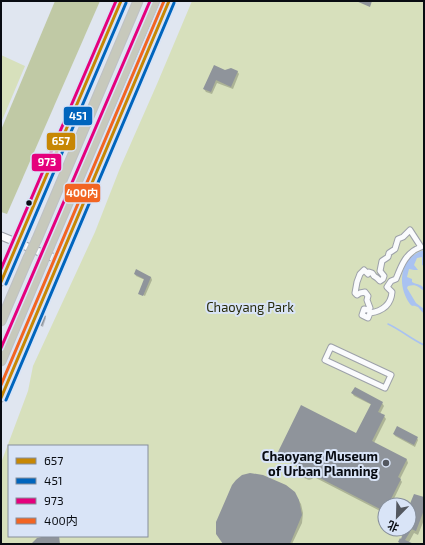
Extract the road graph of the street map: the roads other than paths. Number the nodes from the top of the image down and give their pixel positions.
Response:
1 (121, 1) edge
2 (138, 1) edge
3 (154, 1) edge
4 (169, 1) edge
5 (1, 230) edge
6 (1, 236) edge
7 (18, 243) junction
8 (59, 260) junction
9 (380, 281) joint
10 (1, 282) edge
11 (1, 321) edge
12 (1, 361) edge
13 (385, 388) joint
14 (1, 398) edge

1 - 7 street
2 - 11 highway, bridge
3 - 12 highway, bridge
4 - 8 street
5 - 7 street
6 - 7 street
7 - 8 street
7 - 10 street
8 - 14 street
9 - 9 street
13 - 13 street

